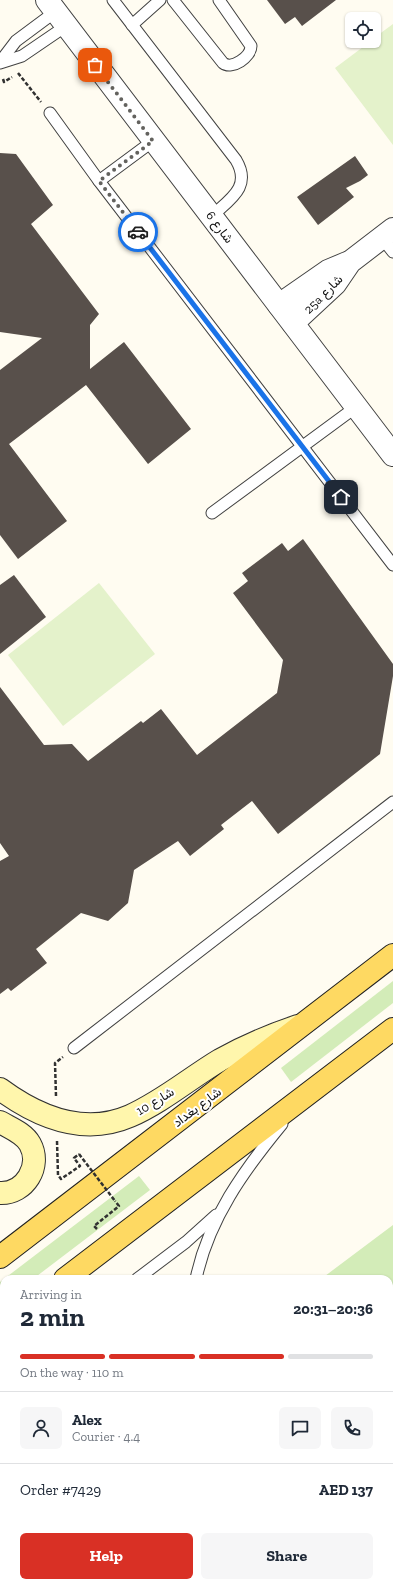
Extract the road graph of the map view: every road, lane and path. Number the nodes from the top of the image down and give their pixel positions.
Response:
1 (113, 0) edge
2 (160, 0) edge
3 (173, 0) edge
4 (219, 0) edge
5 (56, 13) edge
6 (132, 25) junction
7 (0, 63) edge
8 (0, 74) edge
9 (50, 113) joint
10 (153, 141) junction
11 (99, 181) junction
12 (212, 216) junction
13 (389, 240) edge
14 (350, 262) junction
15 (279, 305) junction
16 (293, 324) junction
17 (356, 407) junction
18 (302, 447) junction
19 (393, 455) edge
20 (212, 513) dead end
21 (393, 565) edge
22 (393, 802) edge
23 (393, 955) edge
24 (305, 1024) junction
25 (393, 1029) edge
26 (74, 1048) dead end
27 (0, 1089) edge
28 (312, 1090) junction
29 (0, 1122) edge
30 (62, 1180) dead end
31 (0, 1193) edge
32 (223, 1207) junction
33 (94, 1226) dead end
34 (0, 1257) edge
35 (70, 1275) edge
36 (142, 1275) edge
37 (197, 1275) edge

1 - 6 lane
2 - 6 lane
3 - 4 lane
5 - 7 lane
5 - 7 lane
5 - 10 street, شارع 6
6 - 12 lane
8 - 9 path
9 - 11 lane
10 - 11 lane
10 - 12 street, شارع 6
11 - 18 lane
12 - 15 street, شارع 6
13 - 14 street, 25a شارع
14 - 15 street, 25a شارع
14 - 16 street, 25a شارع
15 - 16 street, شارع 6
16 - 17 street, شارع 6
17 - 18 lane
17 - 19 street, شارع 6
18 - 20 lane
18 - 21 lane
22 - 26 lane
23 - 24 main road, شارع بغداد
24 - 27 street, شارع 10
24 - 34 main road, شارع بغداد
25 - 28 main road
28 - 32 lane
28 - 35 main road
29 - 31 street
30 - 33 path, bridge
32 - 36 lane
32 - 37 lane

